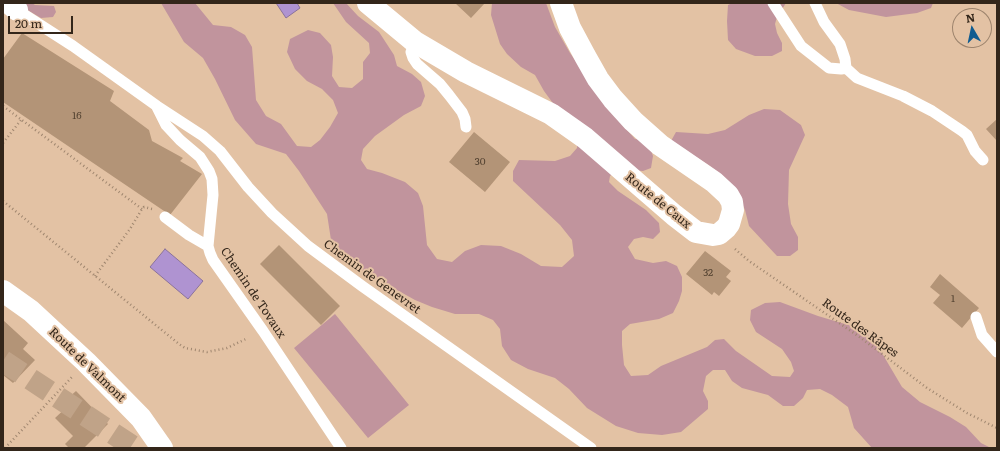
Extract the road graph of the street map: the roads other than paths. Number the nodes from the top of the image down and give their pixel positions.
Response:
1 (368, 3) edge
2 (561, 3) edge
3 (773, 3) edge
4 (814, 3) edge
5 (13, 7) edge
6 (415, 42) junction
7 (846, 68) junction
8 (157, 106) junction
9 (466, 127) dead end
10 (983, 160) dead end
11 (165, 217) dead end
12 (208, 246) junction
13 (3, 291) edge
14 (976, 317) dead end
15 (997, 352) edge
16 (162, 448) edge
17 (341, 448) edge
18 (591, 448) edge

1 - 6 street, Route de Caux
2 - 6 street, Route de Caux
3 - 7 lane
4 - 7 lane
5 - 8 lane, Chemin de Genevret
6 - 9 lane
7 - 10 lane
8 - 12 lane, Chemin de Tovaux
8 - 18 lane, Chemin de Genevret
11 - 12 lane
12 - 17 lane, Chemin de Tovaux
13 - 16 street, Route de Valmont
14 - 15 lane

